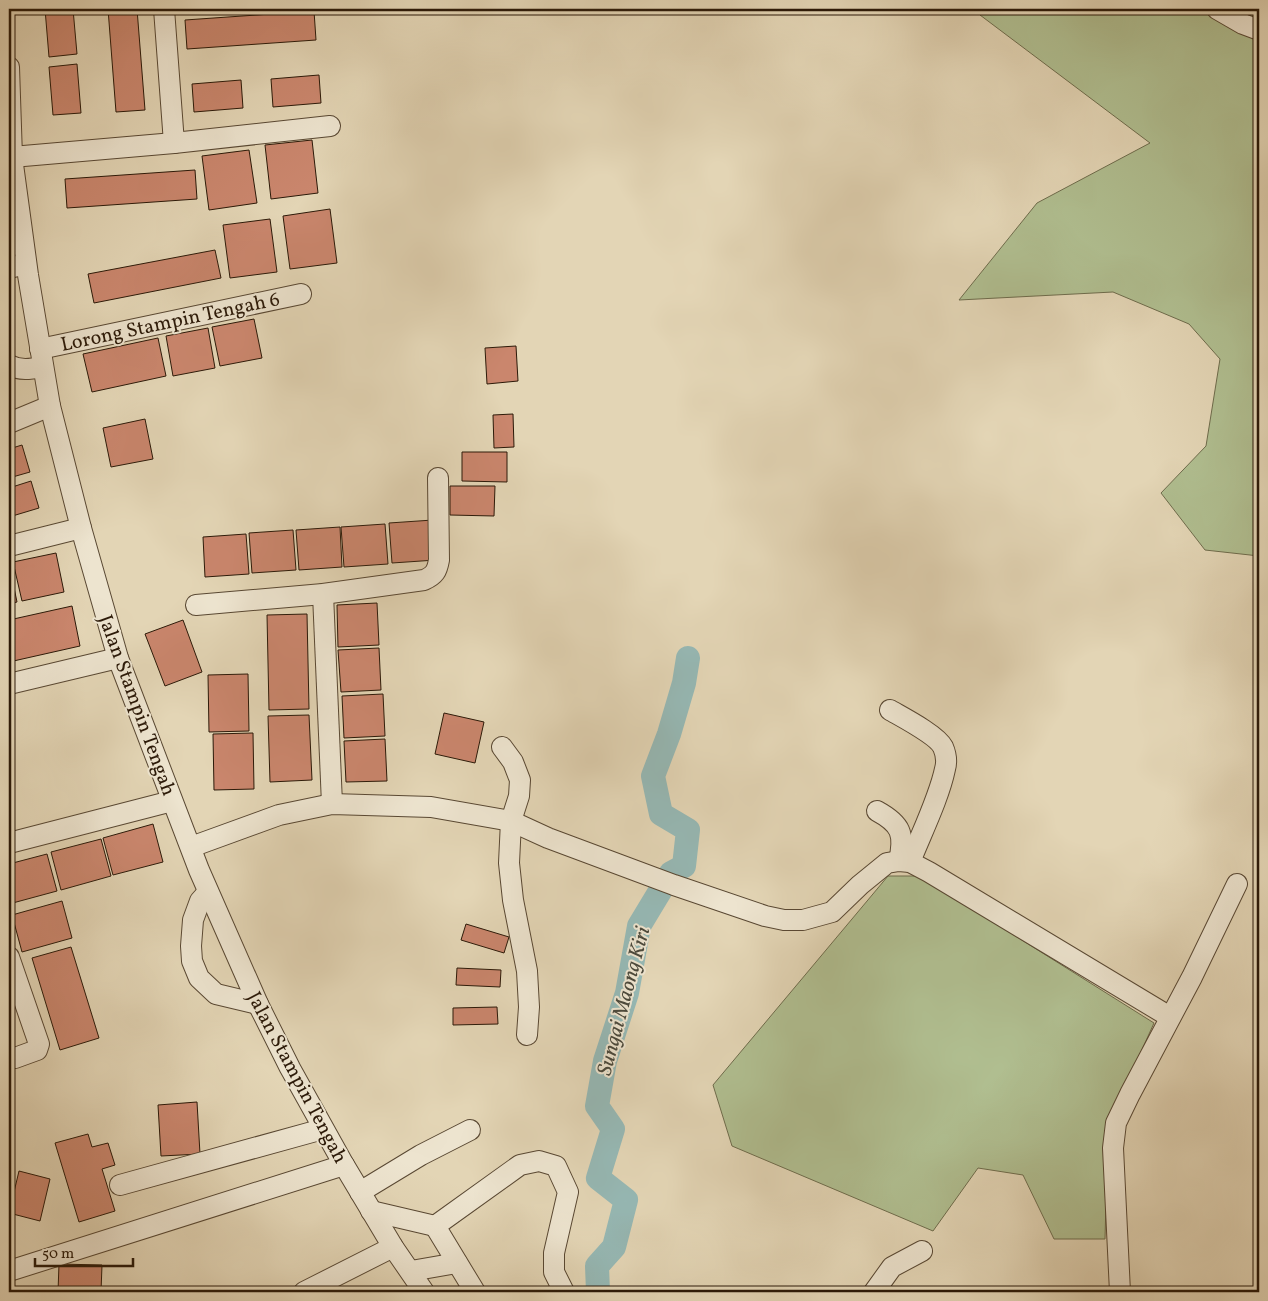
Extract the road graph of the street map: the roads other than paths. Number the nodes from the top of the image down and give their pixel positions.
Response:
1 (164, 9) edge
2 (1217, 9) edge
3 (1259, 30) edge
4 (9, 67) edge
5 (330, 126) dead end
6 (174, 143) junction
7 (12, 157) junction
8 (18, 266) edge
9 (301, 294) dead end
10 (42, 358) junction
11 (9, 365) edge
12 (50, 406) junction
13 (9, 423) edge
14 (438, 478) dead end
15 (82, 528) junction
16 (9, 546) edge
17 (323, 594) junction
18 (196, 605) dead end
19 (118, 658) junction
20 (9, 684) edge
21 (890, 710) dead end
22 (502, 747) dead end
23 (172, 801) junction
24 (332, 804) junction
25 (877, 812) dead end
26 (511, 821) junction
27 (9, 843) edge
28 (191, 847) junction
29 (904, 862) junction
30 (1237, 884) dead end
31 (208, 892) junction
32 (9, 957) edge
33 (258, 1004) junction
34 (1170, 1017) junction
35 (527, 1035) dead end
36 (9, 1056) edge
37 (324, 1129) junction
38 (470, 1130) dead end
39 (344, 1166) junction
40 (120, 1185) dead end
41 (360, 1192) junction
42 (371, 1211) junction
43 (435, 1226) junction
44 (393, 1248) junction
45 (922, 1251) dead end
46 (457, 1263) junction
47 (9, 1272) edge
48 (411, 1272) junction
49 (304, 1292) edge
50 (424, 1292) edge
51 (475, 1292) edge
52 (564, 1292) edge
53 (874, 1292) edge
54 (1120, 1292) edge

1 - 6 street
2 - 3 street
4 - 7 street, Jalan Stampin Tengah
5 - 6 street
6 - 7 street
7 - 8 street, Jalan Stampin Tengah
8 - 10 street, Jalan Stampin Tengah
9 - 10 street, Lorong Stampin Tengah 6
10 - 11 street, Lorong Stampin Tengah 6
10 - 12 street, Jalan Stampin Tengah
12 - 13 street
12 - 15 street, Jalan Stampin Tengah
14 - 17 street
15 - 16 street
15 - 19 street, Jalan Stampin Tengah
17 - 18 street
17 - 24 street
19 - 20 street
19 - 23 street, Jalan Stampin Tengah
21 - 29 street
22 - 26 street
23 - 27 street
23 - 28 street, Jalan Stampin Tengah
24 - 26 street
24 - 28 street
25 - 29 street
26 - 29 street
26 - 35 street
28 - 31 street, Jalan Stampin Tengah
29 - 34 street
30 - 34 street
31 - 33 street, Jalan Stampin Tengah
31 - 33 street
32 - 36 street
33 - 37 street, Jalan Stampin Tengah
34 - 54 street
37 - 39 street, Jalan Stampin Tengah
37 - 40 street
38 - 41 street
39 - 41 street, Jalan Stampin Tengah
39 - 47 street
41 - 42 street, Jalan Stampin Tengah
42 - 43 street
42 - 44 street, Jalan Stampin Tengah
43 - 46 street
43 - 52 street
44 - 48 street, Jalan Stampin Tengah
44 - 49 street
45 - 53 street
46 - 48 street
46 - 51 street
48 - 50 street, Jalan Stampin Tengah

